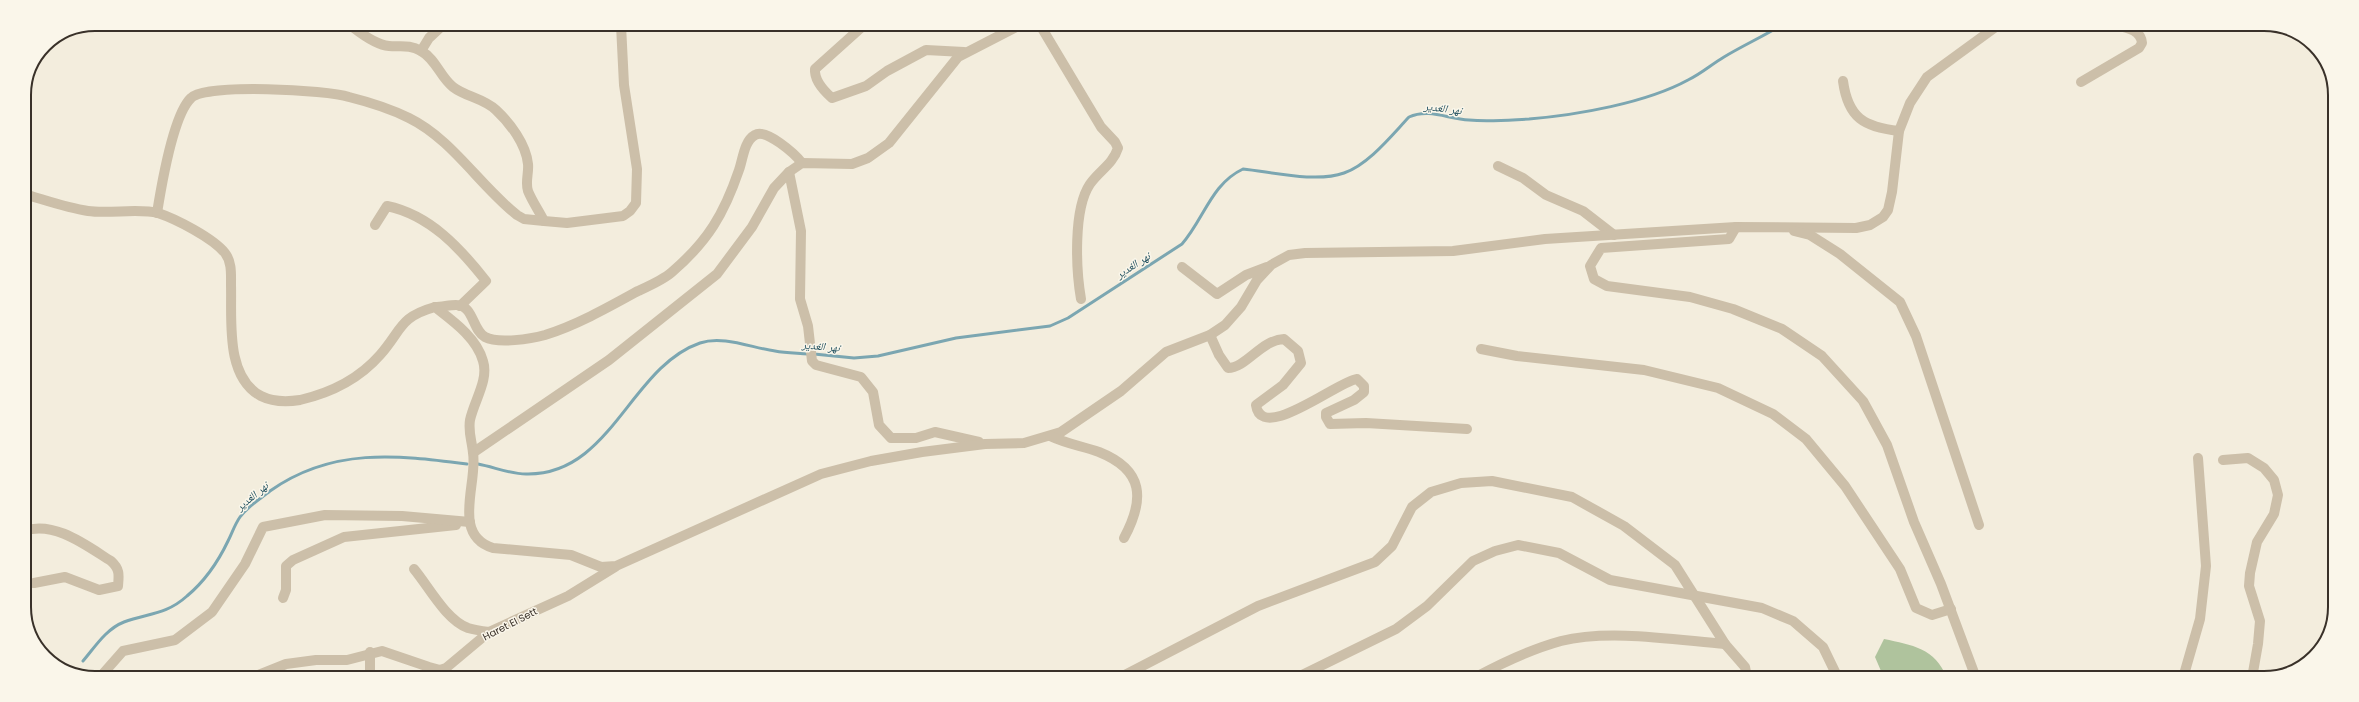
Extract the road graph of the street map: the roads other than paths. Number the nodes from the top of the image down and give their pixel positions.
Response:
1 (360, 31) edge
2 (437, 31) edge
3 (622, 31) edge
4 (857, 31) edge
5 (1008, 31) edge
6 (1044, 31) edge
7 (1990, 31) edge
8 (2134, 31) edge
9 (421, 51) junction
10 (964, 52) junction
11 (1843, 81) dead end
12 (2082, 82) dead end
13 (1899, 130) junction
14 (802, 163) junction
15 (1498, 166) dead end
16 (789, 172) junction
17 (31, 196) edge
18 (157, 213) junction
19 (544, 221) junction
20 (374, 225) dead end
21 (1736, 228) junction
22 (1783, 228) junction
23 (1614, 235) junction
24 (1271, 265) junction
25 (1182, 267) dead end
26 (1081, 299) dead end
27 (460, 306) junction
28 (435, 307) junction
29 (1210, 335) junction
30 (1481, 349) dead end
31 (1468, 429) dead end
32 (1050, 436) junction
33 (985, 444) junction
34 (474, 452) junction
35 (2198, 458) dead end
36 (2223, 460) dead end
37 (467, 521) junction
38 (1979, 525) dead end
39 (31, 528) edge
40 (1124, 538) dead end
41 (616, 566) junction
42 (414, 569) dead end
43 (34, 583) dead end
44 (1696, 596) junction
45 (283, 598) dead end
46 (1951, 609) junction
47 (489, 632) junction
48 (1725, 644) junction
49 (370, 652) junction
50 (105, 671) edge
51 (268, 671) edge
52 (370, 671) edge
53 (1133, 671) edge
54 (1310, 671) edge
55 (1487, 671) edge
56 (1746, 671) edge
57 (1835, 671) edge
58 (1973, 671) edge
59 (2185, 671) edge
60 (2253, 671) edge

1 - 9 street
2 - 9 street
3 - 19 street
4 - 10 street
5 - 10 street
6 - 26 street
7 - 13 street
8 - 12 street
9 - 19 street
10 - 14 street
11 - 13 street
13 - 22 street
14 - 16 street
14 - 27 street
15 - 23 street
16 - 33 street
16 - 34 street
17 - 18 street
18 - 19 street
18 - 28 street
20 - 27 street
21 - 22 street
21 - 23 street
21 - 46 street
22 - 38 street
23 - 24 street
24 - 25 street
24 - 29 street
27 - 28 street
28 - 34 street
29 - 31 street
29 - 32 street
30 - 46 street
32 - 33 street
32 - 40 street
33 - 41 street, Haret EI Sett
34 - 37 street
35 - 59 street
36 - 60 street
37 - 41 street
37 - 45 street
37 - 50 street
39 - 43 street
41 - 47 street, Haret EI Sett
42 - 47 street
44 - 48 street
44 - 53 street
44 - 54 street
44 - 57 street
46 - 58 street
47 - 49 street, Haret EI Sett
48 - 55 street
48 - 56 street
49 - 51 street
49 - 52 street

